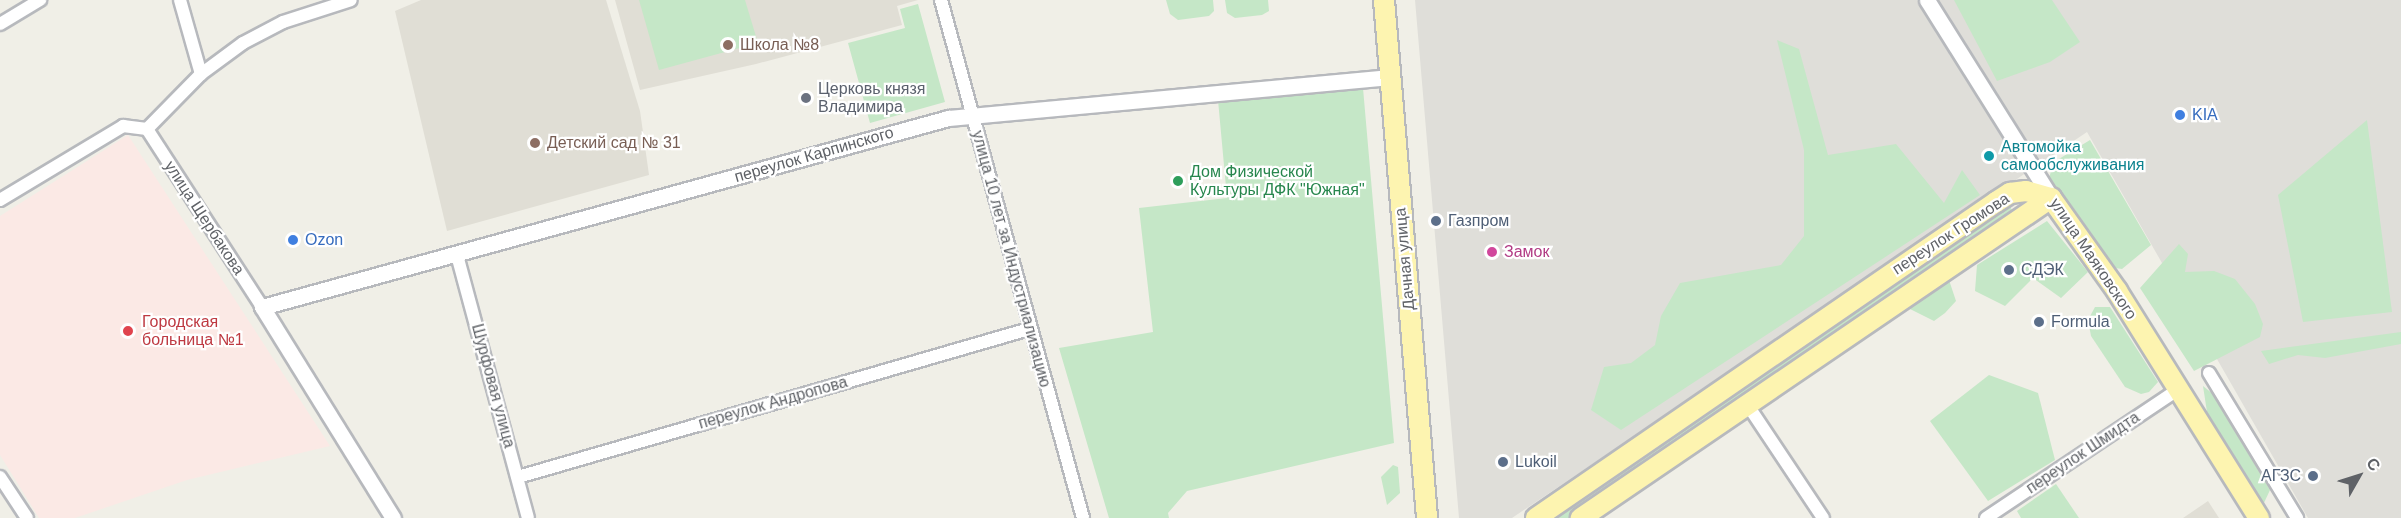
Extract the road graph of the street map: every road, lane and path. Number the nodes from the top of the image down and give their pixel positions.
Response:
1 (40, 0) edge
2 (180, 0) edge
3 (351, 0) edge
4 (941, 0) edge
5 (1373, 0) edge
6 (1384, 0) edge
7 (1926, 0) edge
8 (0, 24) edge
9 (201, 74) junction
10 (1385, 78) junction
11 (971, 115) junction
12 (147, 129) junction
13 (2051, 198) junction
14 (0, 200) edge
15 (457, 255) junction
16 (262, 307) junction
17 (1029, 329) junction
18 (2209, 373) dead end
19 (2179, 389) junction
20 (1747, 404) junction
21 (0, 477) edge
22 (518, 477) junction
23 (27, 518) edge
24 (393, 518) edge
25 (528, 518) edge
26 (1083, 518) edge
27 (1416, 518) edge
28 (1426, 518) edge
29 (1536, 518) edge
30 (1581, 518) edge
31 (1823, 518) edge
32 (1986, 518) edge
33 (2259, 518) edge
34 (2297, 518) edge

1 - 8 street
2 - 9 street
3 - 9 street
4 - 11 street, улица 10 лет за Индустриализацию
5 - 10 main road, Дачная улица
6 - 10 main road, Дачная улица
7 - 13 street, улица Маяковского
9 - 12 street
10 - 11 street, переулок Карпинского
10 - 27 main road, Дачная улица
10 - 28 main road, Дачная улица
11 - 15 street, переулок Карпинского
11 - 17 street, улица 10 лет за Индустриализацию
12 - 14 street
12 - 16 street, улица Щербакова
13 - 19 main road, улица Маяковского
13 - 20 main road, переулок Громова
13 - 29 main road, переулок Громова
15 - 16 street, переулок Карпинского
15 - 22 street, Шурфовая улица
16 - 24 street
17 - 22 street, переулок Андропова
17 - 26 street, улица 10 лет за Индустриализацию
18 - 34 street
19 - 32 street, переулок Шмидта
19 - 33 main road, улица Маяковского
20 - 30 main road, переулок Громова
20 - 31 street
21 - 23 street
22 - 25 street, Шурфовая улица

